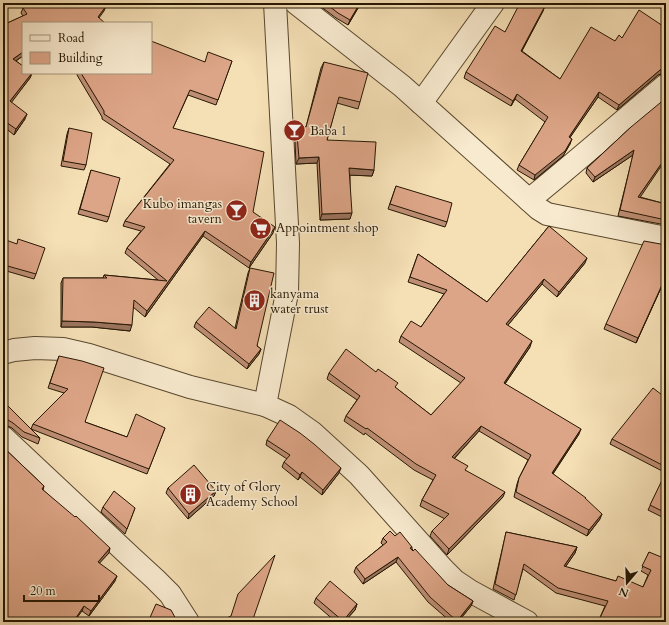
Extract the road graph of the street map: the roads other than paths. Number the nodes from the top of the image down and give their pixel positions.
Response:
1 (275, 3) edge
2 (296, 3) edge
3 (493, 3) edge
4 (666, 85) edge
5 (421, 103) junction
6 (529, 200) junction
7 (666, 238) edge
8 (3, 353) edge
9 (265, 406) junction
10 (3, 437) edge
11 (188, 622) edge
12 (527, 622) edge

1 - 9 street
2 - 5 street
3 - 5 street
4 - 6 street
5 - 6 street
6 - 7 street
8 - 9 street
9 - 12 street
10 - 11 street

